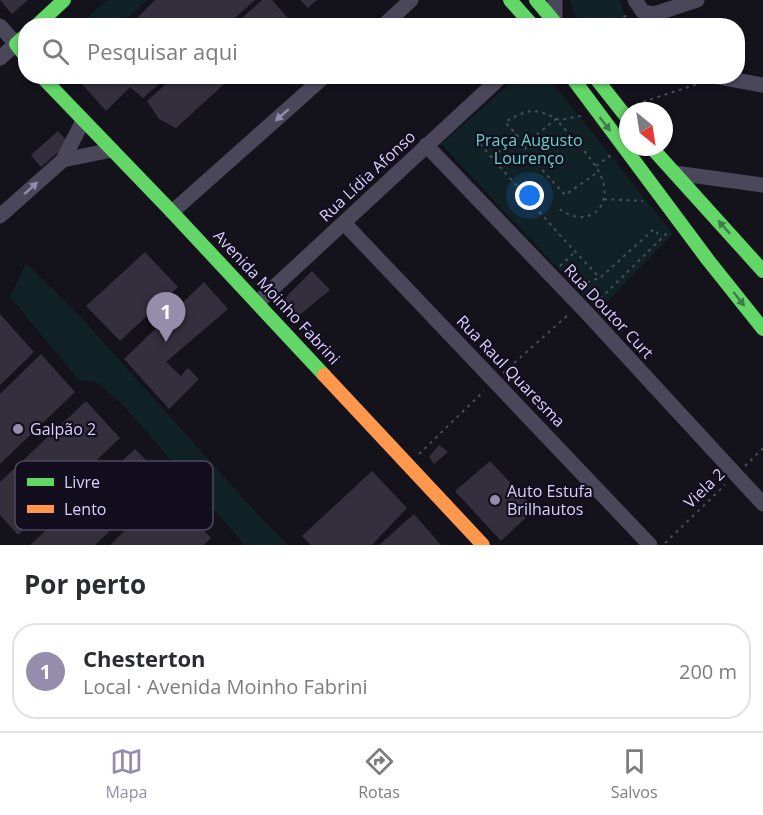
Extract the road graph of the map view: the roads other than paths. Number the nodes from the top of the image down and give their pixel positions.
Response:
1 (64, 0) edge
2 (411, 0) edge
3 (510, 0) edge
4 (536, 0) edge
5 (555, 0) edge
6 (697, 0) edge
7 (637, 8) edge
8 (45, 18) edge
9 (392, 18) edge
10 (526, 18) edge
11 (551, 18) edge
12 (556, 18) edge
13 (0, 26) edge
14 (18, 42) edge
15 (18, 47) edge
16 (0, 58) edge
17 (745, 82) edge
18 (48, 84) edge
19 (316, 84) edge
20 (493, 84) edge
21 (577, 84) edge
22 (600, 84) edge
23 (763, 85) edge
24 (619, 108) edge
25 (83, 122) junction
26 (426, 145) junction
27 (112, 150) junction
28 (659, 156) edge
29 (63, 160) junction
30 (675, 173) junction
31 (763, 185) edge
32 (172, 212) junction
33 (0, 216) edge
34 (344, 223) junction
35 (763, 271) edge
36 (258, 303) junction
37 (761, 324) edge
38 (763, 504) edge
39 (483, 545) edge
40 (650, 545) edge

1 - 8 street
2 - 9 street
3 - 10 street
4 - 11 street
5 - 12 street
6 - 7 street
13 - 14 street
15 - 16 street
17 - 23 street
18 - 25 street, Avenida Moinho Fabrini
19 -> 32 street
20 - 26 street, Rua Lídia Afonso
21 -> 37 street
22 - 24 street
25 - 27 street, Avenida Moinho Fabrini
25 - 29 street
26 - 34 street, Rua Lídia Afonso
26 - 38 street, Rua Doutor Curt
27 - 29 street
27 - 32 street, Avenida Moinho Fabrini
28 - 30 street
33 -> 29 street
30 - 31 street
35 -> 30 street
32 - 36 street, Avenida Moinho Fabrini
34 - 36 street, Rua Lídia Afonso
34 - 40 street, Rua Raul Quaresma
36 - 39 street, Avenida Moinho Fabrini

